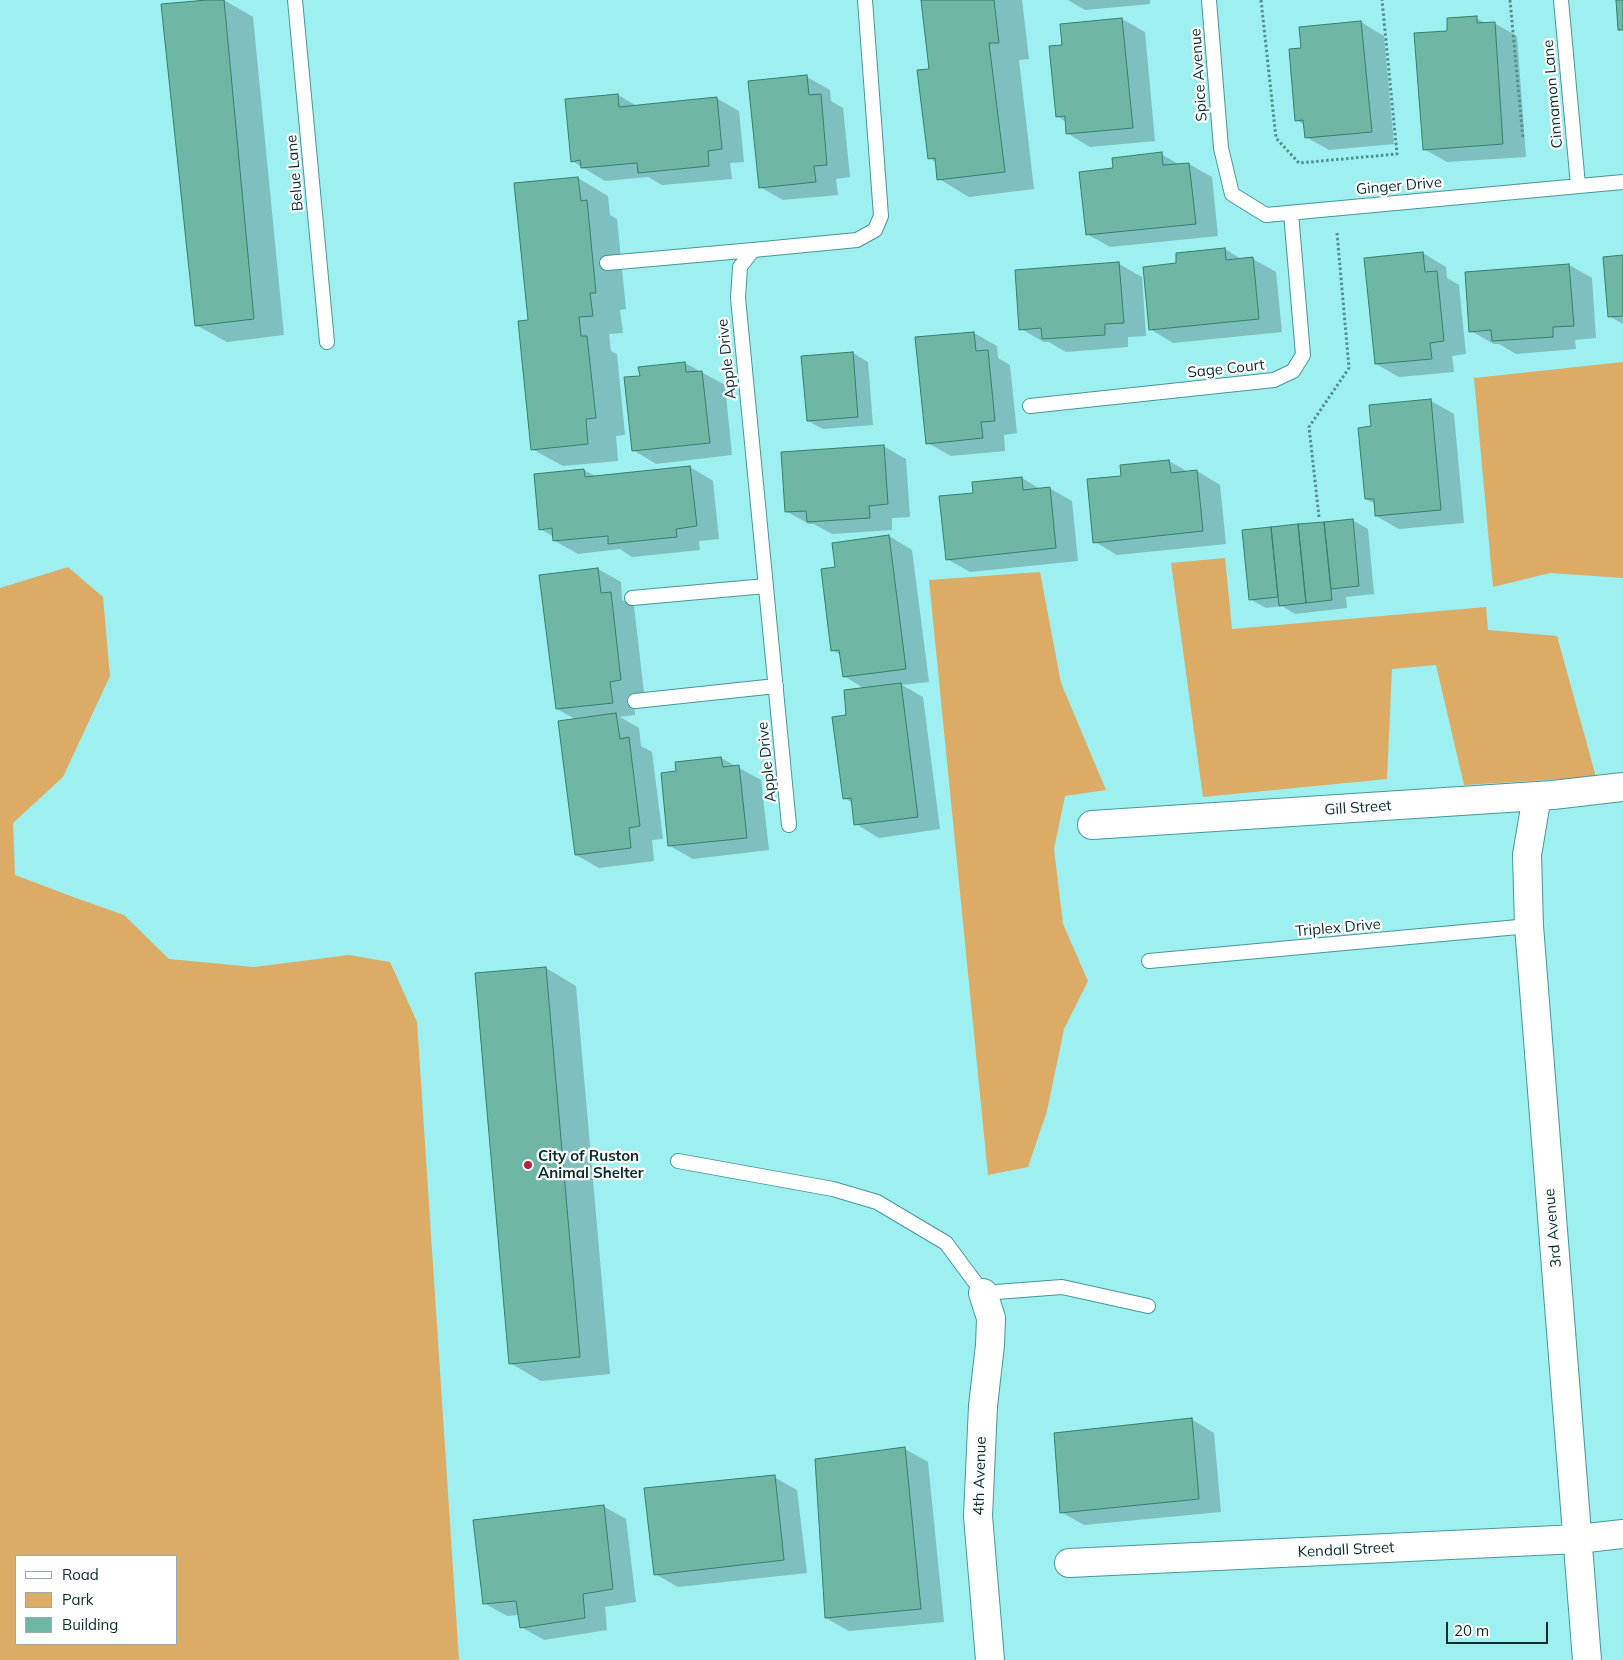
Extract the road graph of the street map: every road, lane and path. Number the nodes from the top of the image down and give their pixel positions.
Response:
1 (295, 0) edge
2 (865, 0) edge
3 (1209, 0) edge
4 (1261, 0) edge
5 (1382, 0) edge
6 (1510, 0) edge
7 (1561, 0) edge
8 (1523, 139) dead end
9 (1221, 148) joint
10 (1623, 182) edge
11 (1578, 185) junction
12 (1291, 213) junction
13 (1336, 230) dead end
14 (753, 250) junction
15 (606, 263) dead end
16 (327, 342) dead end
17 (1030, 406) dead end
18 (1319, 517) dead end
19 (766, 586) junction
20 (632, 598) dead end
21 (776, 686) junction
22 (635, 701) dead end
23 (1623, 787) edge
24 (1537, 796) junction
25 (790, 825) dead end
26 (1092, 825) dead end
27 (1529, 926) junction
28 (1149, 961) dead end
29 (678, 1161) dead end
30 (983, 1293) junction
31 (1148, 1306) dead end
32 (1623, 1534) edge
33 (1578, 1539) junction
34 (1069, 1563) dead end
35 (990, 1660) edge
36 (1587, 1660) edge

1 - 16 lane, Belue Lane
2 - 14 lane
3 - 9 lane, Spice Avenue
4 - 5 path
6 - 8 path
7 - 11 lane, Cinnamon Lane
9 - 12 lane, Ginger Drive
10 - 11 lane, Ginger Drive
11 - 12 lane, Ginger Drive
12 - 17 lane, Sage Court
13 - 18 path
14 - 15 lane
14 - 19 lane, Apple Drive
19 - 20 lane
19 - 21 lane, Apple Drive
21 - 22 lane
21 - 25 lane, Apple Drive
23 - 24 street, Gill Street
24 - 26 street, Gill Street
24 - 27 street, 3rd Avenue
27 - 28 lane, Triplex Drive
27 - 33 street, 3rd Avenue
29 - 30 lane
30 - 31 lane
30 - 35 street, 4th Avenue
32 - 33 street, Kendall Street
33 - 34 street, Kendall Street
33 - 36 street, 3rd Avenue

